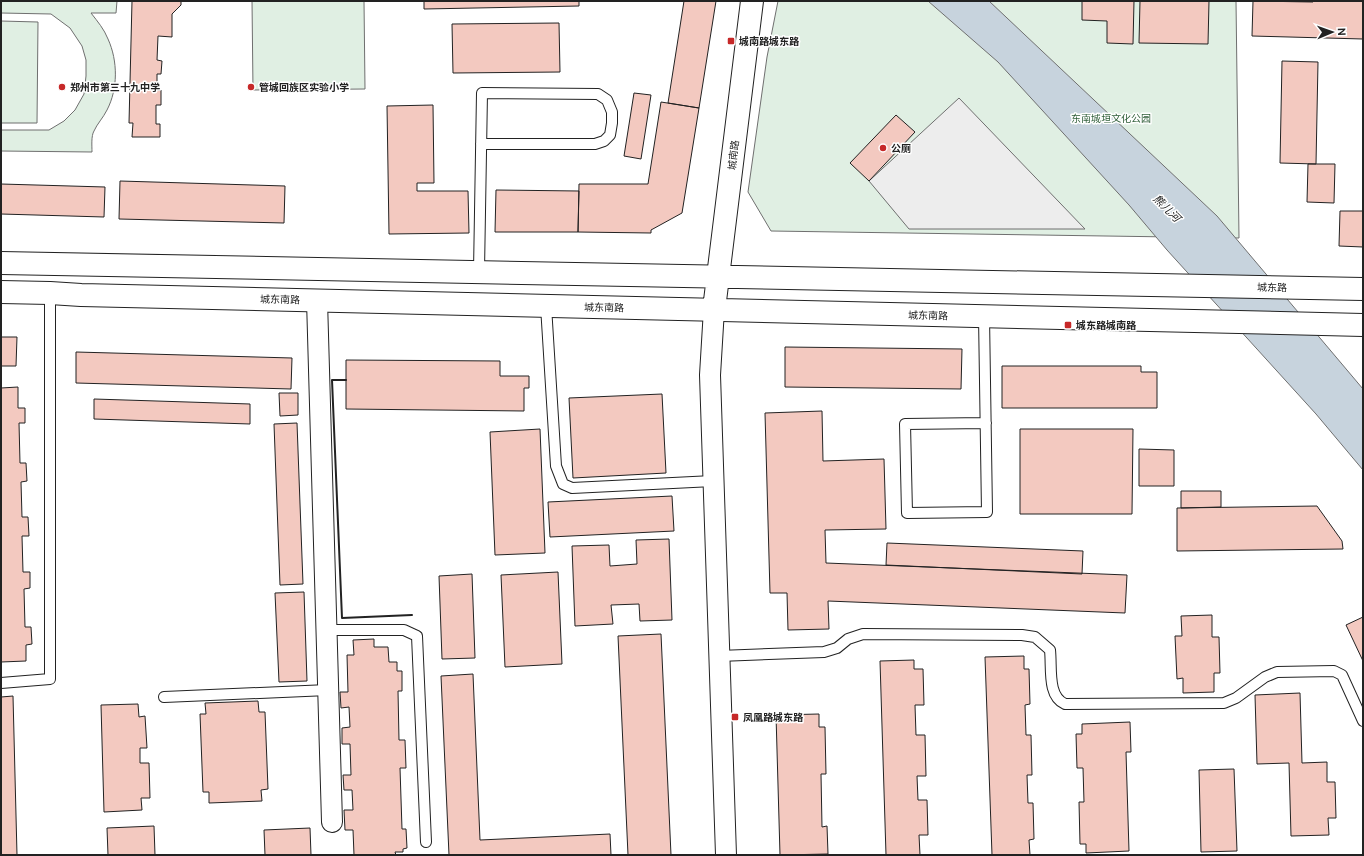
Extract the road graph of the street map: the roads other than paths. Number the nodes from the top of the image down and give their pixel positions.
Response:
1 (752, 1) edge
2 (481, 144) junction
3 (1, 263) edge
4 (479, 271) junction
5 (717, 276) junction
6 (1355, 289) edge
7 (1, 292) edge
8 (50, 293) junction
9 (317, 300) junction
10 (546, 306) junction
11 (714, 309) junction
12 (984, 316) junction
13 (1362, 325) edge
14 (986, 422) junction
15 (713, 481) junction
16 (327, 630) junction
17 (719, 656) junction
18 (1, 683) edge
19 (328, 690) junction
20 (164, 696) dead end
21 (1363, 722) edge
22 (332, 822) dead end
23 (426, 842) dead end
24 (726, 855) edge

1 - 5 main road, 城南路
2 - 2 lane
2 - 4 lane
3 - 4 main road
4 - 5 main road
5 - 6 main road, 城东路
5 - 11 main road, 城南路
7 - 8 main road, 城东南路
8 - 9 main road, 城东南路
8 - 18 lane
9 - 10 main road, 城东南路
9 - 16 street
10 - 11 main road, 城东南路
10 - 15 lane
11 - 12 main road, 城东南路
11 - 15 street
12 - 13 main road, 城东南路
12 - 14 lane
14 - 14 lane
15 - 17 street
16 - 19 street
16 - 23 lane
17 - 21 lane
17 - 24 street
19 - 20 lane
19 - 22 street

